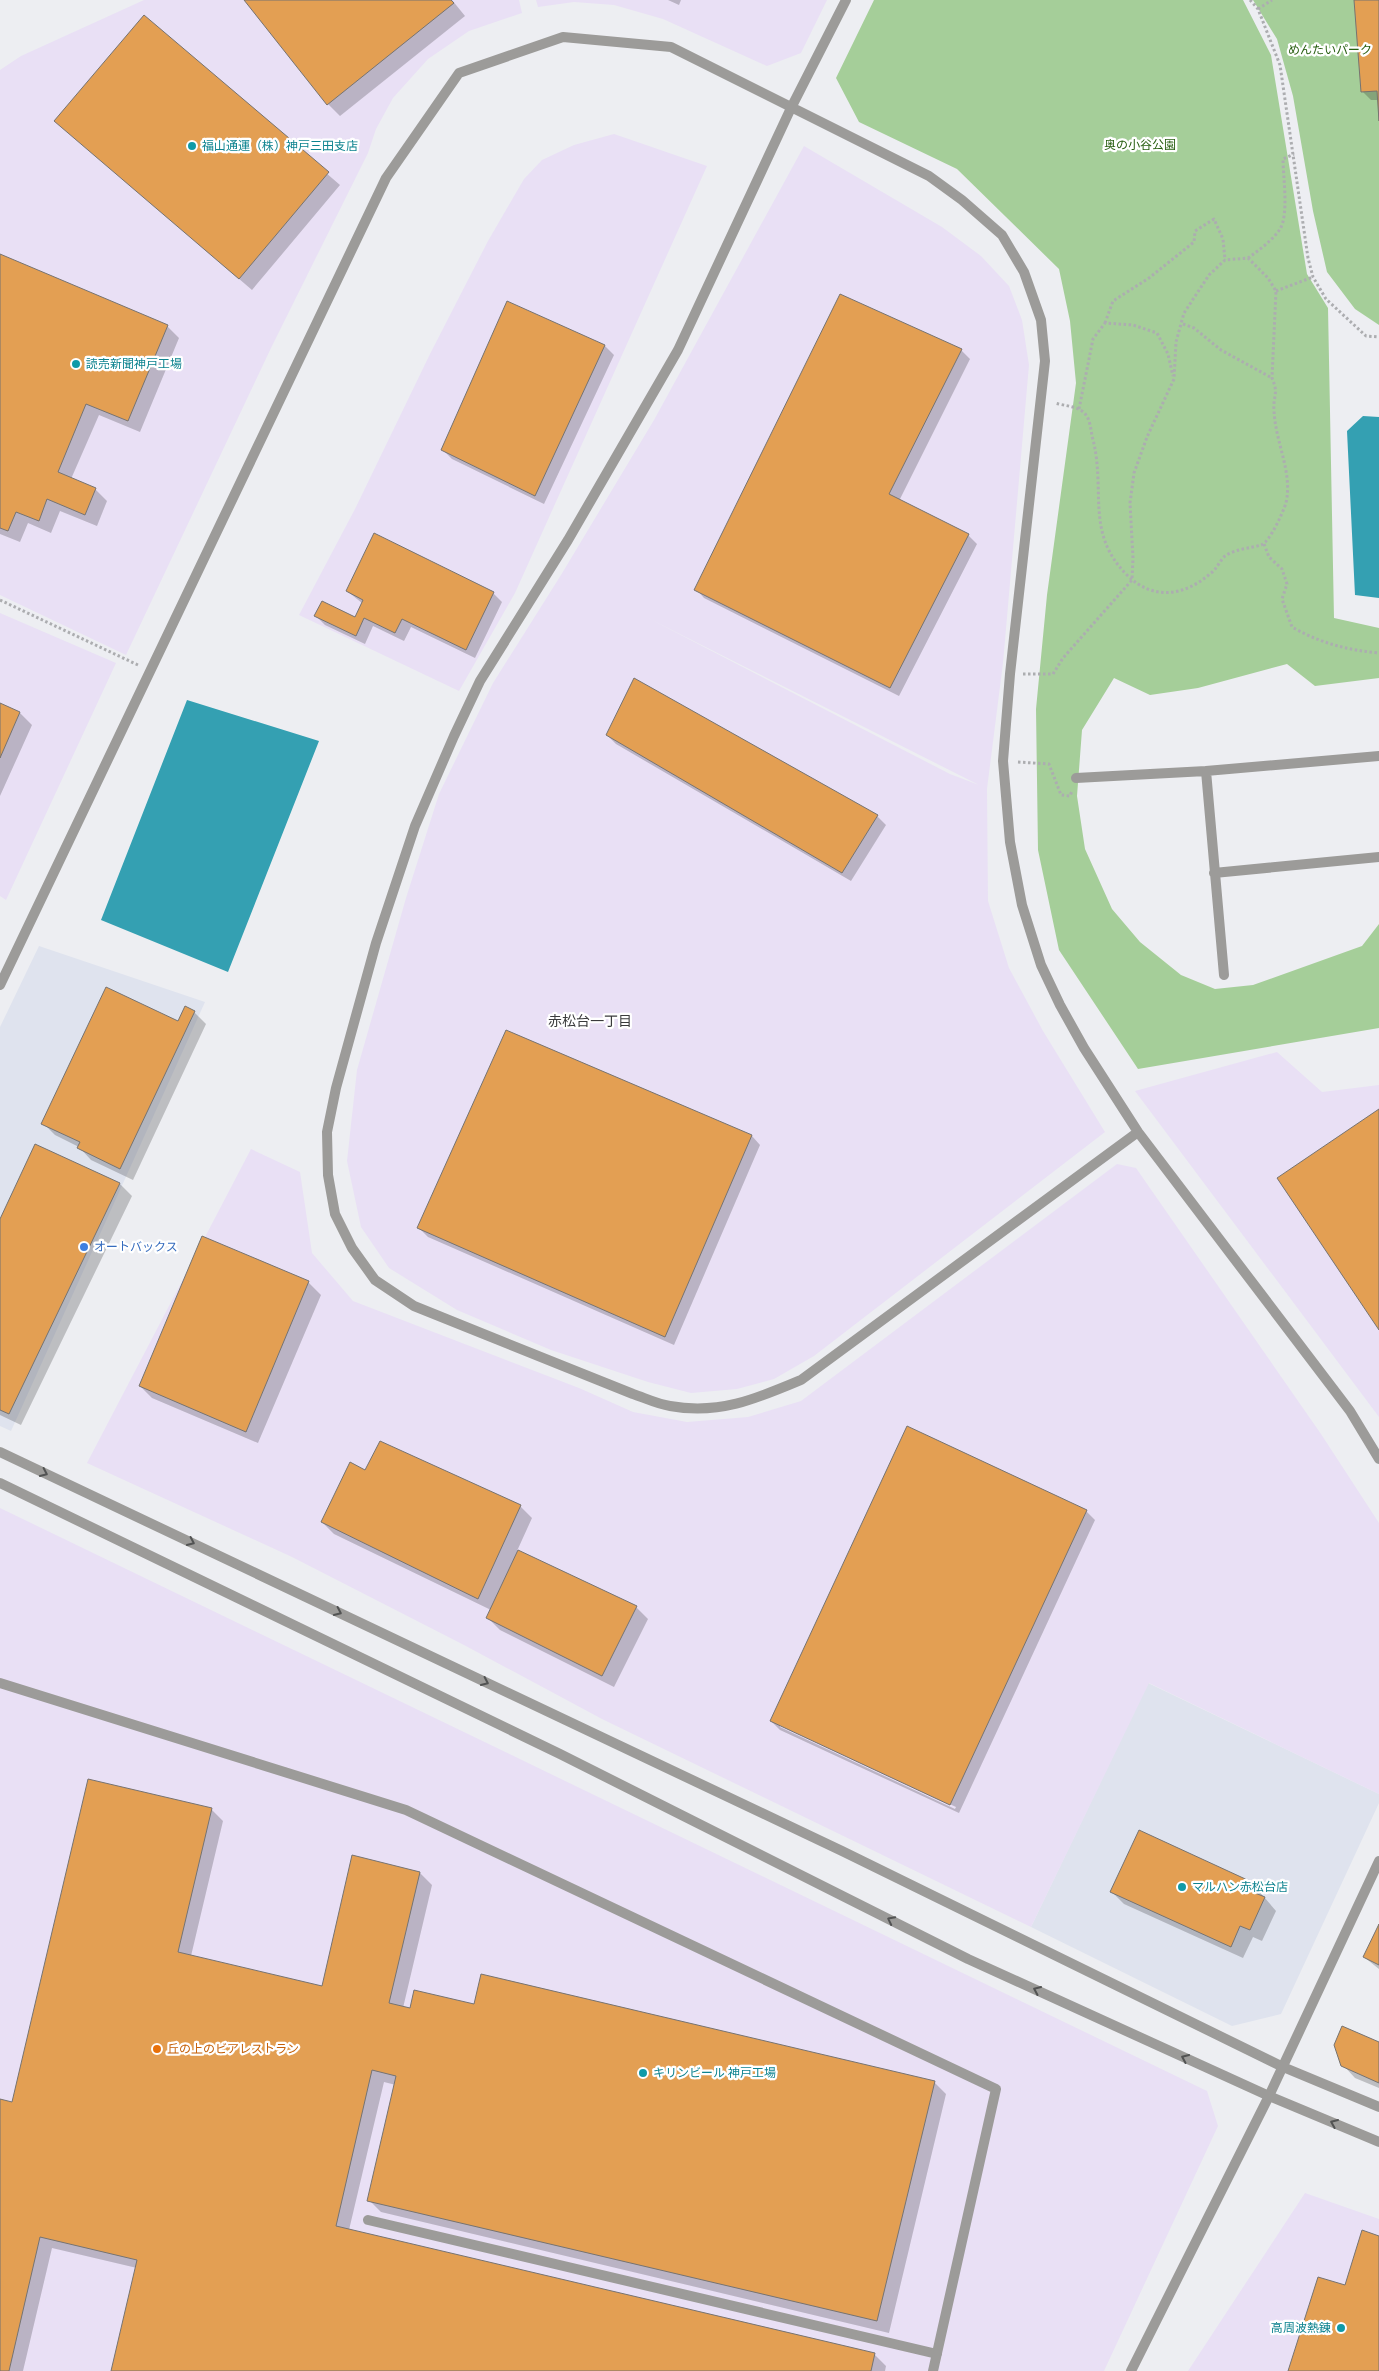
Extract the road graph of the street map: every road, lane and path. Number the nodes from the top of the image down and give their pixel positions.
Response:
1 (846, 0) edge
2 (1250, 0) edge
3 (1272, 0) edge
4 (1258, 9) junction
5 (791, 108) junction
6 (1294, 154) junction
7 (1248, 258) junction
8 (1225, 260) junction
9 (1313, 278) junction
10 (1276, 291) junction
11 (1105, 324) junction
12 (1182, 324) junction
13 (1379, 337) edge
14 (1272, 378) junction
15 (1174, 380) junction
16 (1042, 400) junction
17 (1079, 409) junction
18 (1264, 544) junction
19 (1132, 580) junction
20 (0, 600) edge
21 (1379, 653) edge
22 (150, 671) junction
23 (1010, 674) junction
24 (1379, 756) edge
25 (1004, 761) junction
26 (1206, 771) junction
27 (1076, 778) joint
28 (1379, 857) edge
29 (1214, 873) junction
30 (1224, 975) dead end
31 (0, 985) edge
32 (1138, 1132) junction
33 (0, 1452) edge
34 (1379, 1459) edge
35 (0, 1483) edge
36 (0, 1683) edge
37 (1379, 1862) edge
38 (1283, 2067) junction
39 (1269, 2096) junction
40 (1379, 2107) edge
41 (1379, 2142) edge
42 (368, 2220) dead end
43 (938, 2354) junction
44 (933, 2371) edge
45 (1131, 2371) edge

1 - 5 street
2 - 4 path
3 - 4 path
4 - 6 path
5 - 16 street
5 - 22 street
5 - 32 street
6 - 7 path
6 - 9 path
7 - 8 path
7 - 10 path
8 - 11 path
8 - 12 path
9 - 10 path
9 - 13 path
10 - 14 path
11 - 15 path
11 - 17 path
12 - 14 path
12 - 15 path
14 - 18 path
15 - 19 path
16 - 17 path
16 - 23 street
17 - 19 path
18 - 19 path
18 - 21 path
19 - 23 path
20 - 22 path
22 - 31 street
23 - 25 street
24 - 26 street
25 - 27 path
25 - 32 street
26 - 27 street
26 - 29 street
28 - 29 street
29 - 30 street
32 - 34 street
33 -> 38 street
39 -> 35 street
36 - 43 street
37 - 38 street
38 - 39 street
38 - 40 street
41 -> 39 street
39 - 45 street
42 - 43 street
43 - 44 street

